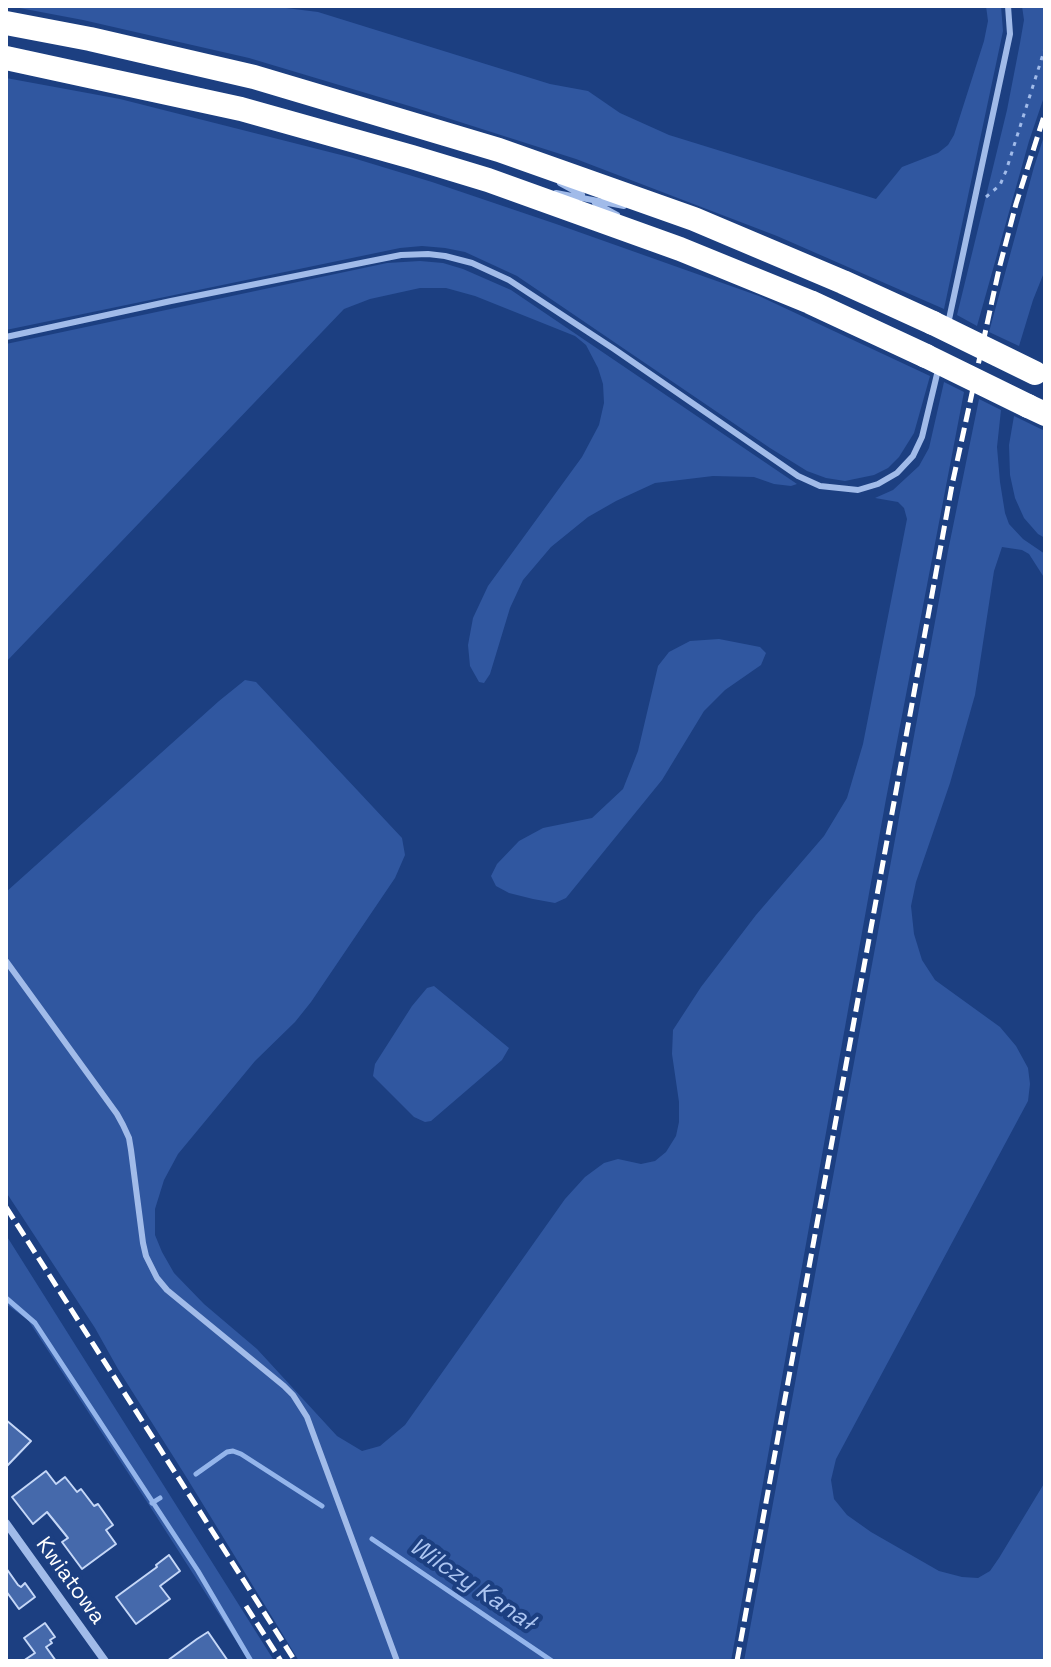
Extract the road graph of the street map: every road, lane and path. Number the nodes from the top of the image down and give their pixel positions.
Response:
1 (1008, 6) edge
2 (6, 23) edge
3 (1045, 48) edge
4 (6, 58) edge
5 (6, 66) edge
6 (76, 72) junction
7 (499, 150) junction
8 (488, 180) junction
9 (590, 199) junction
10 (973, 207) junction
11 (694, 219) junction
12 (680, 249) junction
13 (6, 337) edge
14 (936, 346) junction
15 (1040, 375) edge
16 (1037, 410) edge
17 (6, 961) edge
18 (6, 1523) edge
19 (105, 1661) edge
20 (397, 1661) edge

1 - 10 lane
2 - 7 highway
3 - 10 path
4 - 6 highway
5 - 6 highway
6 - 8 highway
7 - 9 lane
7 - 11 highway
8 - 9 lane
8 - 12 highway
9 - 11 lane
9 - 12 lane
10 - 14 lane
11 - 14 highway
12 - 14 highway
13 - 14 lane
14 - 15 highway, bridge
14 - 16 highway, bridge
17 - 20 lane
18 - 19 street, Kwiatowa

